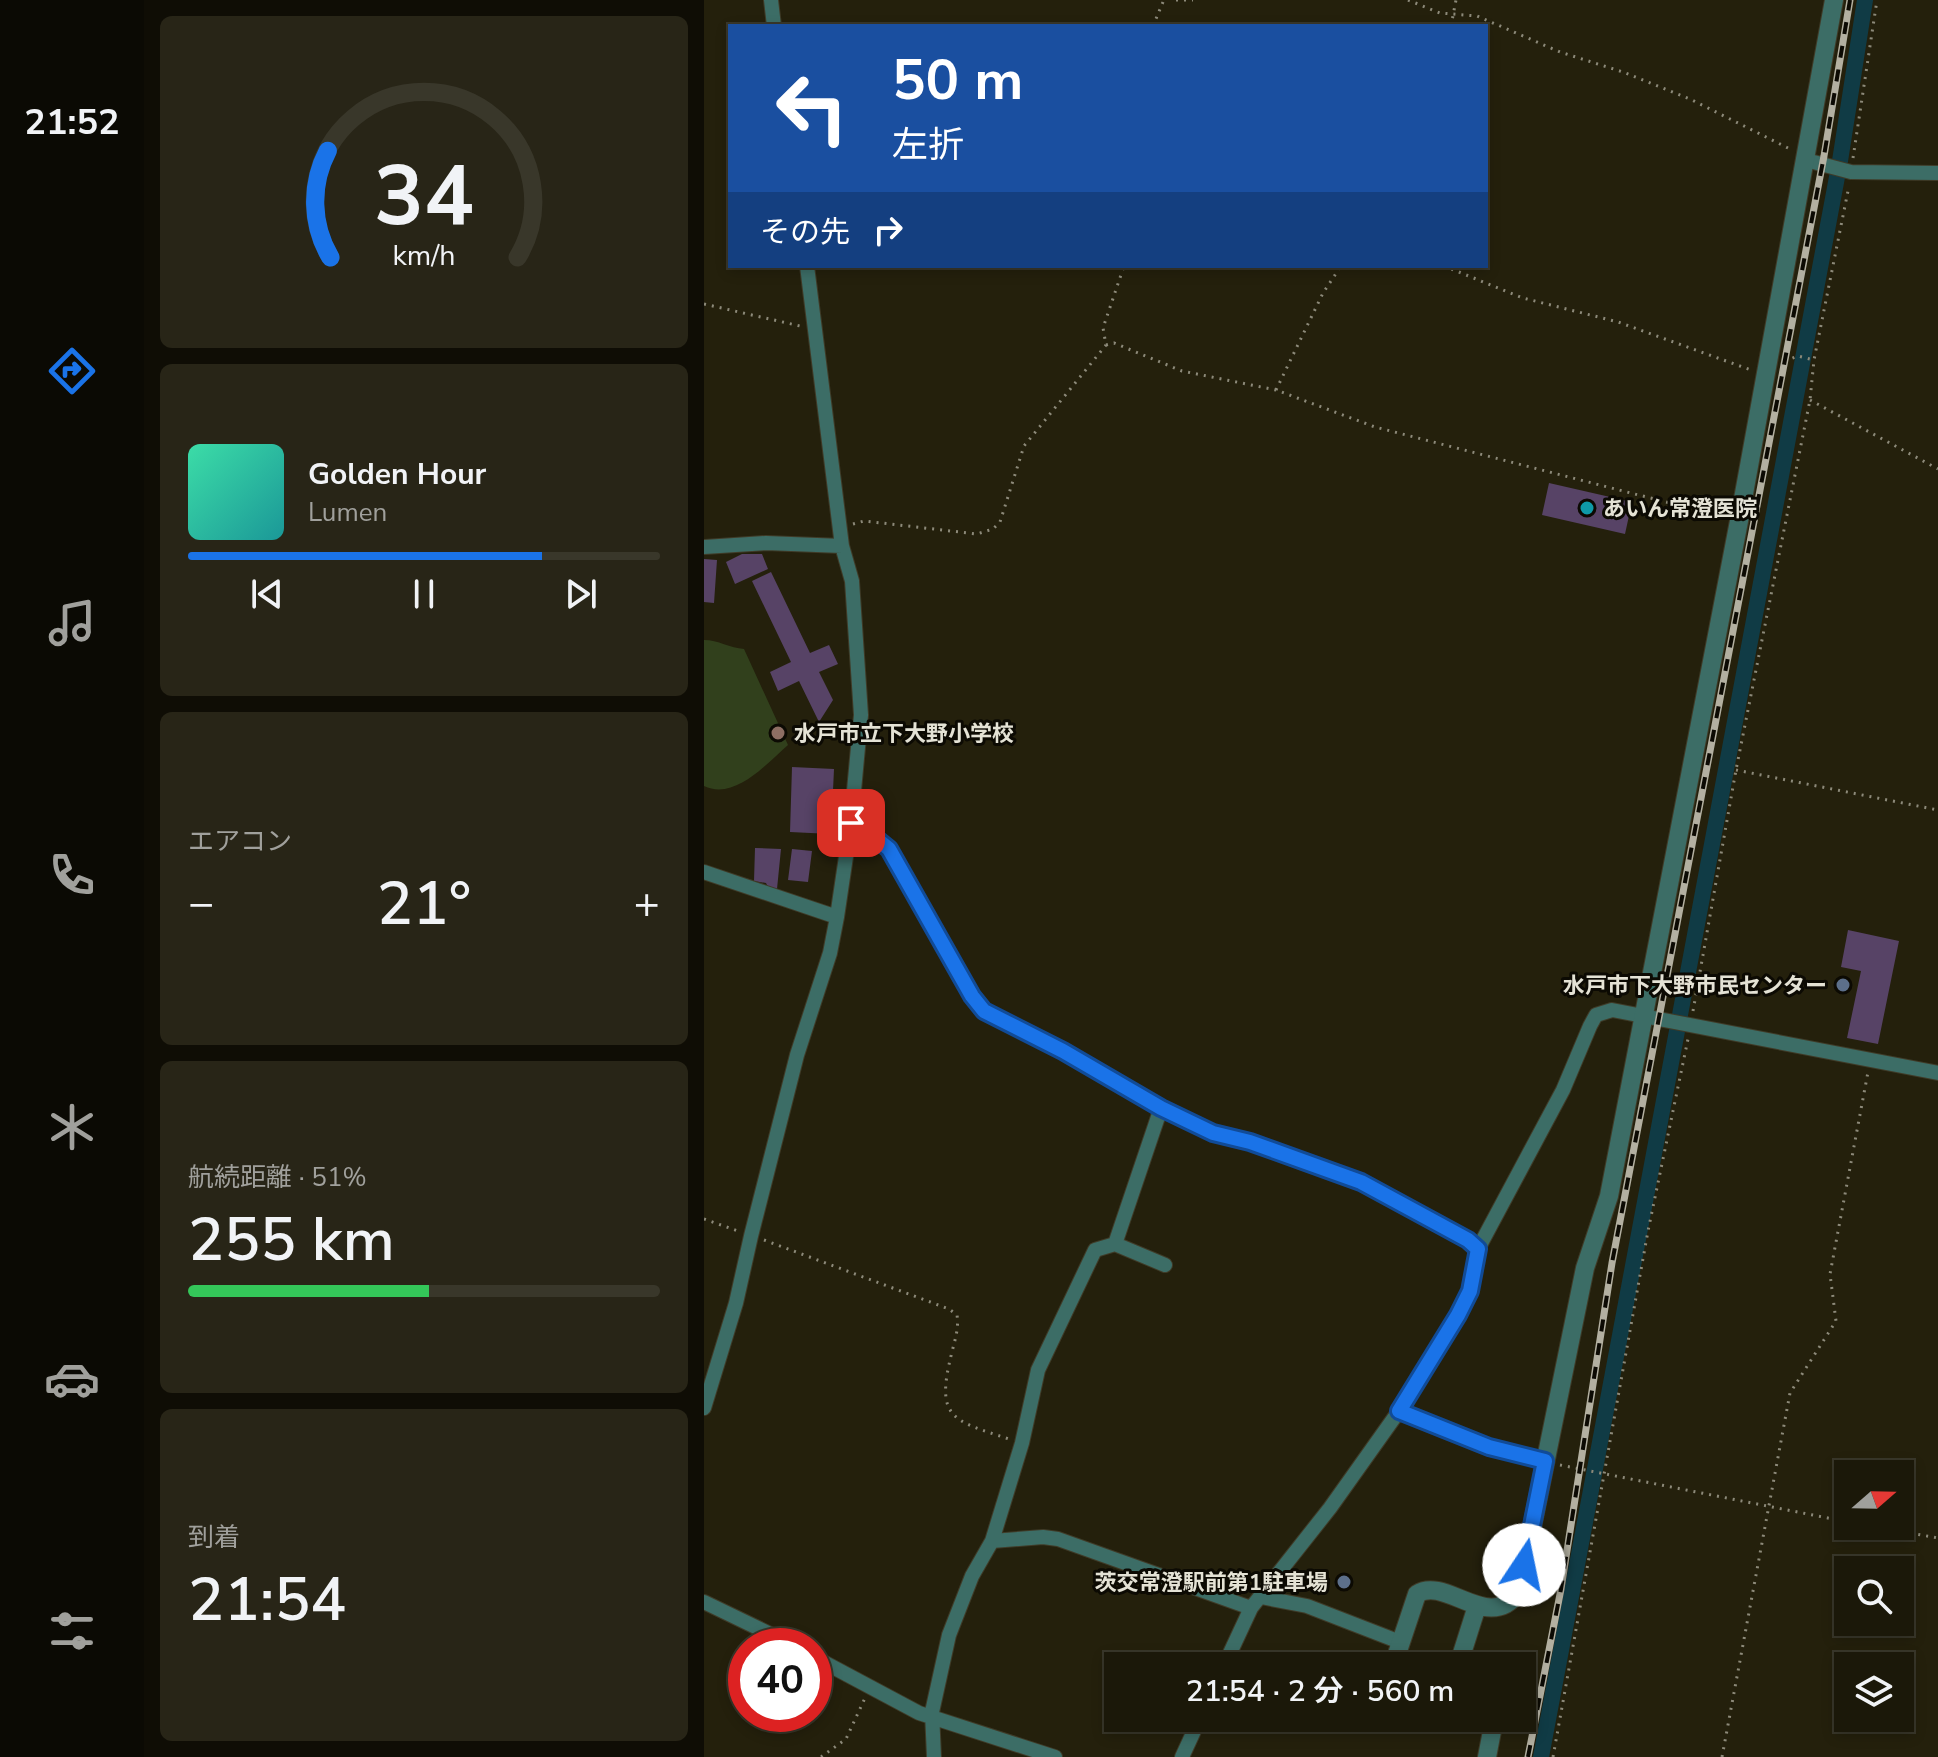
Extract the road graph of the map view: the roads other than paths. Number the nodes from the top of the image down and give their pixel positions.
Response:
1 (771, 0) edge
2 (1834, 0) edge
3 (774, 24) edge
4 (1806, 160) junction
5 (1938, 173) edge
6 (807, 268) edge
7 (842, 546) junction
8 (704, 547) edge
9 (851, 823) junction
10 (704, 872) edge
11 (837, 917) junction
12 (1643, 1016) junction
13 (1938, 1073) edge
14 (1161, 1108) junction
15 (1115, 1244) junction
16 (1478, 1249) junction
17 (1165, 1265) dead end
18 (704, 1408) edge
19 (1399, 1411) junction
20 (1545, 1461) junction
21 (992, 1541) junction
22 (704, 1602) edge
23 (1256, 1603) junction
24 (1477, 1606) junction
25 (758, 1628) edge
26 (1400, 1642) junction
27 (1231, 1652) edge
28 (1397, 1652) edge
29 (1462, 1652) edge
30 (832, 1667) edge
31 (934, 1710) junction
32 (1194, 1732) edge
33 (1492, 1732) edge
34 (934, 1757) edge
35 (1055, 1757) edge
36 (1182, 1757) edge
37 (1487, 1757) edge

1 - 3 street
2 - 4 street
4 - 5 street
4 - 12 street
6 - 7 street
7 - 8 street
7 - 9 street
9 - 11 street
9 - 14 street
10 - 11 street
11 - 18 street
12 - 13 street
12 - 16 street
12 - 20 street
14 - 15 street
14 - 16 street
15 - 17 street
15 - 21 street
16 - 19 street
19 - 20 street
19 - 23 street
20 - 24 street
21 - 23 street
21 - 31 street
22 - 25 street
23 - 26 street
23 - 27 street
24 - 26 street
24 - 29 street
26 - 28 street
30 - 31 street
31 - 34 street
31 - 35 street
32 - 36 street
33 - 37 street

